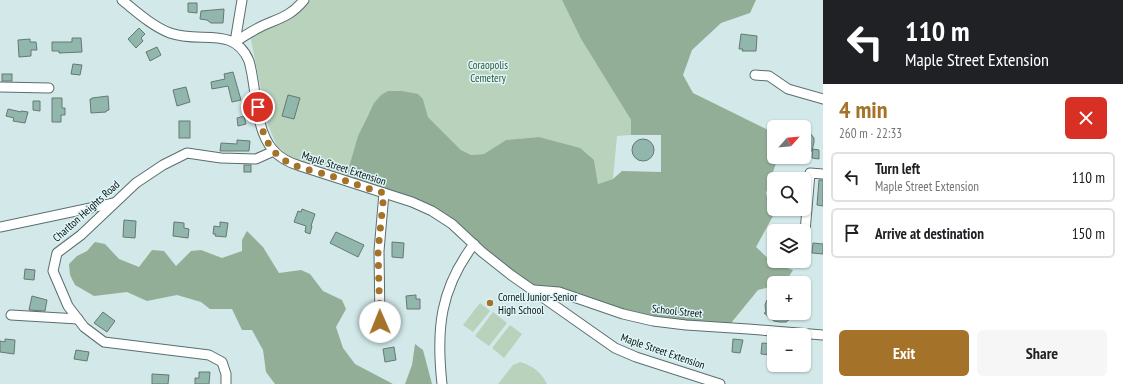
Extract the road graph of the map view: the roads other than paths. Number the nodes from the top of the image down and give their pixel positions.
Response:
1 (122, 0) edge
2 (242, 0) edge
3 (304, 0) edge
4 (234, 42) junction
5 (755, 75) dead end
6 (0, 87) edge
7 (49, 88) dead end
8 (823, 99) edge
9 (274, 151) junction
10 (823, 174) edge
11 (384, 193) junction
12 (114, 203) junction
13 (806, 224) edge
14 (0, 227) edge
15 (474, 244) junction
16 (533, 290) junction
17 (12, 315) dead end
18 (78, 319) junction
19 (380, 322) dead end
20 (823, 335) edge
21 (226, 384) edge
22 (442, 384) edge
23 (720, 384) edge

1 - 4 street
2 - 4 street
3 - 4 street
4 - 9 street, Maple Street Extension
5 - 8 street
6 - 7 street
9 - 11 street, Maple Street Extension
9 - 12 street, Charlton Heights Road
10 - 13 street
11 - 15 street, Maple Street Extension
11 - 19 street
12 - 14 street
12 - 18 street, Charlton Heights Road
15 - 16 street, Maple Street Extension
15 - 22 street
16 - 20 street, School Street
16 - 23 street, Maple Street Extension
17 - 18 street
18 - 21 street, Charlton Heights Road

